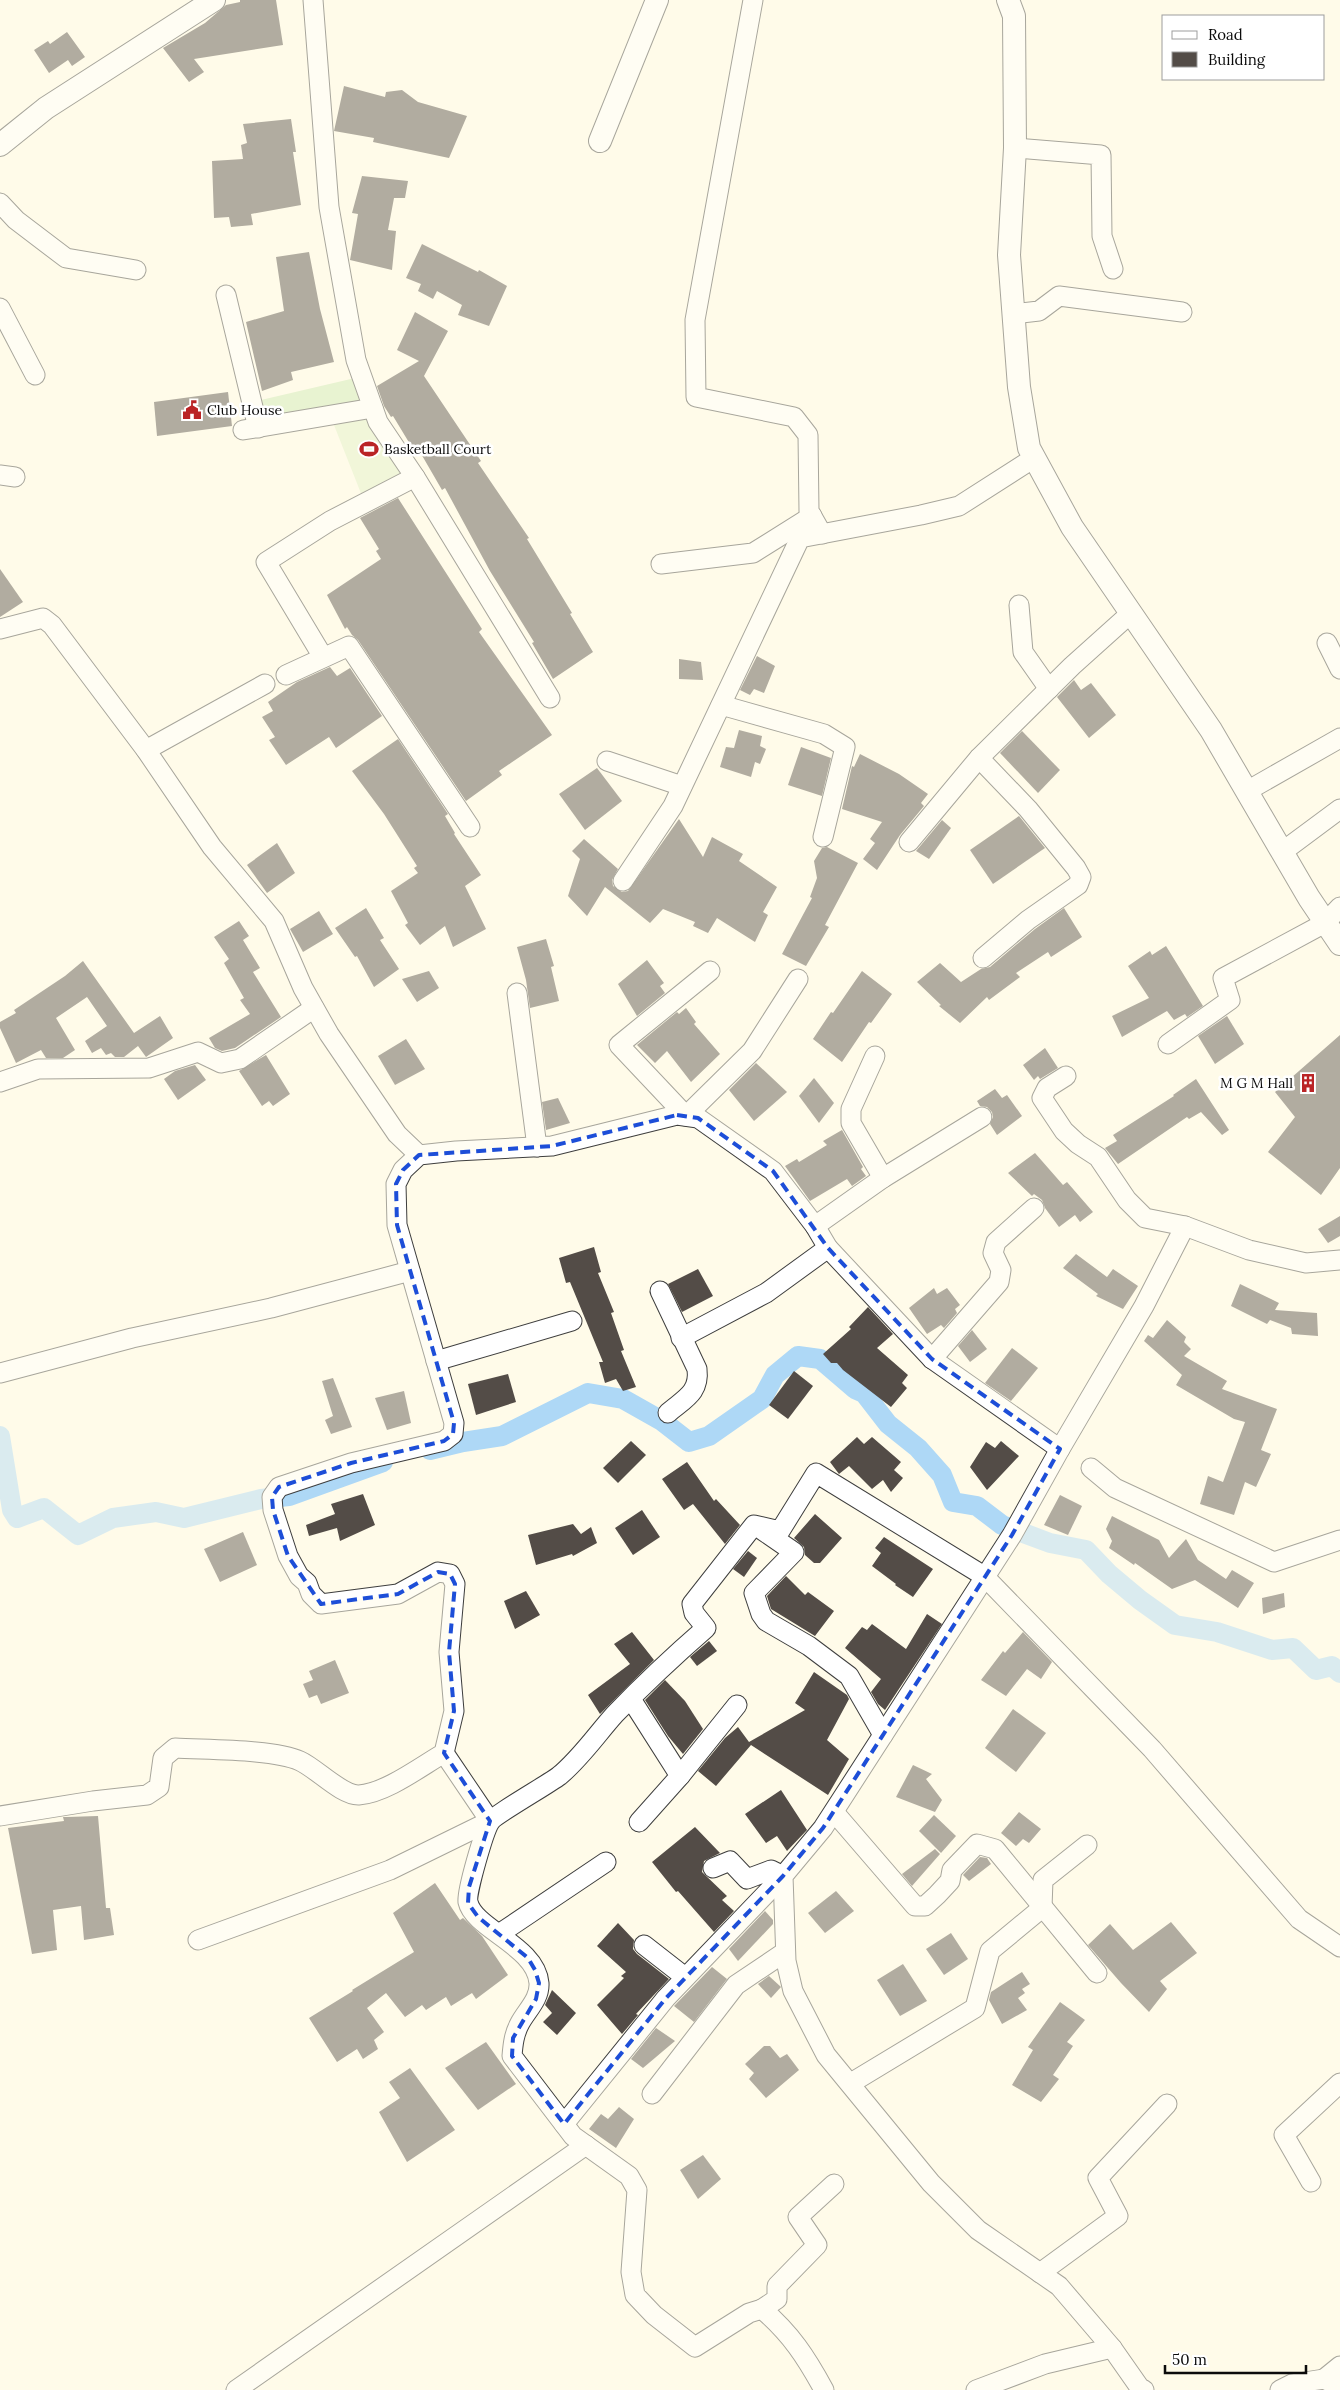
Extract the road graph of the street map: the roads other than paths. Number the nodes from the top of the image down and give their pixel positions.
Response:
1 (214, 0) edge
2 (313, 0) edge
3 (656, 0) edge
4 (753, 0) edge
5 (1008, 0) edge
6 (600, 141) dead end
7 (0, 145) edge
8 (1015, 148) junction
9 (0, 203) edge
10 (1113, 269) dead end
11 (136, 270) dead end
12 (226, 295) dead end
13 (0, 308) edge
14 (1182, 312) dead end
15 (1013, 314) junction
16 (35, 375) dead end
17 (374, 408) junction
18 (1034, 458) junction
19 (415, 477) junction
20 (812, 516) junction
21 (822, 534) junction
22 (661, 564) dead end
23 (1018, 606) dead end
24 (1131, 613) junction
25 (0, 629) edge
26 (1327, 643) dead end
27 (323, 657) junction
28 (1340, 670) edge
29 (286, 674) dead end
30 (265, 684) dead end
31 (1049, 689) junction
32 (550, 698) dead end
33 (721, 705) junction
34 (1340, 738) edge
35 (146, 750) junction
36 (979, 758) junction
37 (607, 761) dead end
38 (682, 786) junction
39 (1247, 791) junction
40 (1340, 809) edge
41 (470, 827) dead end
42 (823, 837) dead end
43 (910, 842) dead end
44 (1282, 852) junction
45 (623, 881) dead end
46 (1333, 915) edge
47 (1340, 944) edge
48 (983, 958) dead end
49 (710, 971) dead end
50 (798, 979) dead end
51 (517, 993) dead end
52 (314, 1008) junction
53 (1168, 1044) dead end
54 (874, 1056) dead end
55 (1066, 1076) dead end
56 (0, 1082) edge
57 (686, 1116) junction
58 (982, 1117) dead end
59 (537, 1147) junction
60 (419, 1155) junction
61 (883, 1178) junction
62 (1034, 1208) dead end
63 (815, 1226) junction
64 (1185, 1226) junction
65 (828, 1248) junction
66 (1340, 1260) edge
67 (410, 1271) junction
68 (660, 1292) dead end
69 (572, 1321) dead end
70 (681, 1338) junction
71 (932, 1359) junction
72 (436, 1360) junction
73 (0, 1373) edge
74 (668, 1413) dead end
75 (1060, 1449) junction
76 (1091, 1468) dead end
77 (754, 1525) junction
78 (1340, 1540) edge
79 (984, 1576) junction
80 (631, 1699) junction
81 (736, 1705) dead end
82 (883, 1734) junction
83 (444, 1753) junction
84 (680, 1776) junction
85 (834, 1812) junction
86 (0, 1816) edge
87 (490, 1821) junction
88 (639, 1822) dead end
89 (1087, 1845) dead end
90 (606, 1862) dead end
91 (713, 1868) dead end
92 (783, 1876) junction
93 (1042, 1908) junction
94 (499, 1934) junction
95 (198, 1940) dead end
96 (644, 1945) dead end
97 (1340, 1947) edge
98 (785, 1952) junction
99 (1097, 1973) dead end
100 (685, 1977) junction
101 (851, 2082) junction
102 (1340, 2083) edge
103 (652, 2094) dead end
104 (1167, 2104) dead end
105 (564, 2124) junction
106 (586, 2145) junction
107 (1310, 2182) dead end
108 (834, 2184) dead end
109 (1040, 2273) junction
110 (762, 2309) junction
111 (1112, 2348) junction
112 (1340, 2366) edge
113 (1332, 2383) edge
114 (236, 2390) edge
115 (824, 2390) edge
116 (976, 2390) edge
117 (1144, 2390) edge
118 (1280, 2390) edge

1 - 7 street
2 - 17 street
3 - 6 street
4 - 20 street
5 - 8 street
8 - 10 street
8 - 15 street
9 - 11 street
12 - 17 street
13 - 16 street
14 - 15 street
15 - 18 street
17 - 19 street
18 - 21 street
18 - 24 street
19 - 27 street
19 - 32 street
20 - 21 street
20 - 22 street
21 - 33 street
23 - 31 street
24 - 31 street
24 - 39 street
25 - 35 street
26 - 28 street
27 - 29 street
27 - 41 street
30 - 35 street
31 - 36 street
33 - 38 street
33 - 42 street
34 - 39 street
35 - 52 street
36 - 43 street
36 - 48 street
37 - 38 street
38 - 45 street
39 - 44 street
40 - 44 street
44 - 46 street
46 - 47 street
46 - 53 street
49 - 57 street
50 - 57 street
51 - 59 street
52 - 56 street
52 - 60 street
54 - 61 street
55 - 64 street
57 - 59 street
57 - 63 street
58 - 61 street
59 - 60 street
60 - 67 street
61 - 63 street
62 - 71 street
63 - 65 street
64 - 66 street
64 - 75 street
65 - 70 street
65 - 71 street
67 - 72 street
67 - 73 street
68 - 70 street
69 - 72 street
70 - 74 street
71 - 75 street
72 - 83 street
75 - 79 street
76 - 78 street
77 - 79 street
77 - 80 street
77 - 82 street
79 - 82 street
79 - 97 street
80 - 84 street
80 - 87 street
81 - 84 street
82 - 85 street
83 - 86 street
83 - 87 street
84 - 88 street
85 - 92 street
85 - 93 street
87 - 94 street
87 - 95 street
89 - 93 street
90 - 94 street
91 - 92 street
92 - 98 street
92 - 100 street
93 - 99 street
93 - 101 street
94 - 105 street
96 - 100 street
98 - 101 street
98 - 103 street
100 - 105 street
101 - 109 street
102 - 107 street
104 - 109 street
105 - 106 street
106 - 110 street
106 - 114 street
108 - 110 street
109 - 111 street
110 - 115 street
111 - 116 street
111 - 117 street
112 - 113 street
113 - 118 street

